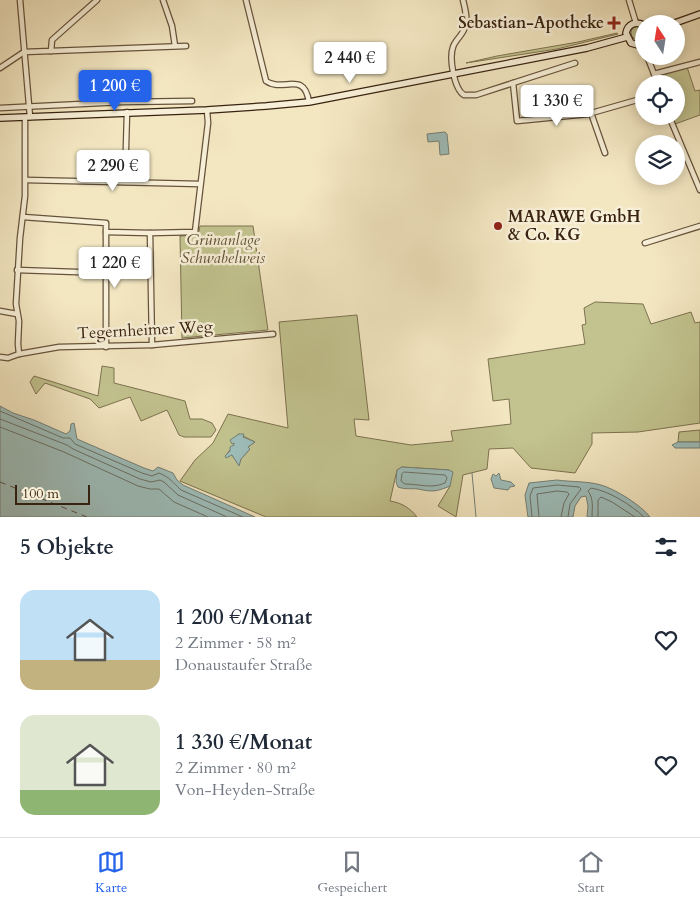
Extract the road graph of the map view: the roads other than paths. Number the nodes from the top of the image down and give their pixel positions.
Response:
1 (20, 0) edge
2 (97, 0) edge
3 (163, 0) edge
4 (246, 0) edge
5 (463, 0) edge
6 (629, 0) edge
7 (700, 14) edge
8 (685, 19) edge
9 (635, 20) edge
10 (635, 23) edge
11 (627, 37) junction
12 (635, 44) edge
13 (174, 46) junction
14 (186, 46) dead end
15 (51, 51) junction
16 (24, 52) junction
17 (700, 62) edge
18 (575, 63) dead end
19 (650, 65) edge
20 (0, 68) edge
21 (454, 74) junction
22 (654, 74) joint
23 (513, 83) junction
24 (192, 101) dead end
25 (635, 101) edge
26 (309, 102) junction
27 (0, 108) edge
28 (29, 108) junction
29 (207, 110) junction
30 (127, 112) junction
31 (591, 113) junction
32 (27, 117) junction
33 (0, 118) edge
34 (672, 125) edge
35 (605, 153) dead end
36 (26, 180) junction
37 (126, 182) junction
38 (200, 184) junction
39 (700, 190) edge
40 (23, 217) junction
41 (700, 226) edge
42 (106, 232) junction
43 (150, 233) junction
44 (644, 243) dead end
45 (17, 270) junction
46 (106, 273) junction
47 (0, 311) edge
48 (17, 314) junction
49 (273, 334) dead end
50 (152, 345) junction
51 (106, 347) junction
52 (19, 354) junction
53 (0, 358) edge

1 - 16 street
2 - 15 street
3 - 13 street
4 - 26 street
5 - 21 street
6 - 9 street
7 - 8 main road
10 - 11 main road
11 - 12 main road
11 - 21 main road
13 - 14 street
13 - 15 street
15 - 16 street
16 - 20 street
16 - 28 street
17 - 22 street
18 - 23 street
19 - 22 street
21 - 23 street
21 - 26 main road
23 - 31 street
24 - 28 street
25 - 31 street
26 - 29 main road
27 - 28 street
28 - 32 street
29 - 30 main road
29 - 38 street
30 - 32 main road
30 - 37 street
31 - 35 street
32 - 33 main road
32 - 36 street
34 - 39 street
36 - 37 street
36 - 40 street
37 - 38 street
38 - 43 street
40 - 42 street
40 - 45 street
41 - 44 street
42 - 43 street
42 - 46 street
43 - 50 street
45 - 46 street
45 - 48 street
46 - 51 street
47 - 48 street
48 - 52 street
49 - 50 street, Tegernheimer Weg
50 - 51 street, Tegernheimer Weg
51 - 52 street, Tegernheimer Weg
52 - 53 street, Tegernheimer Weg

